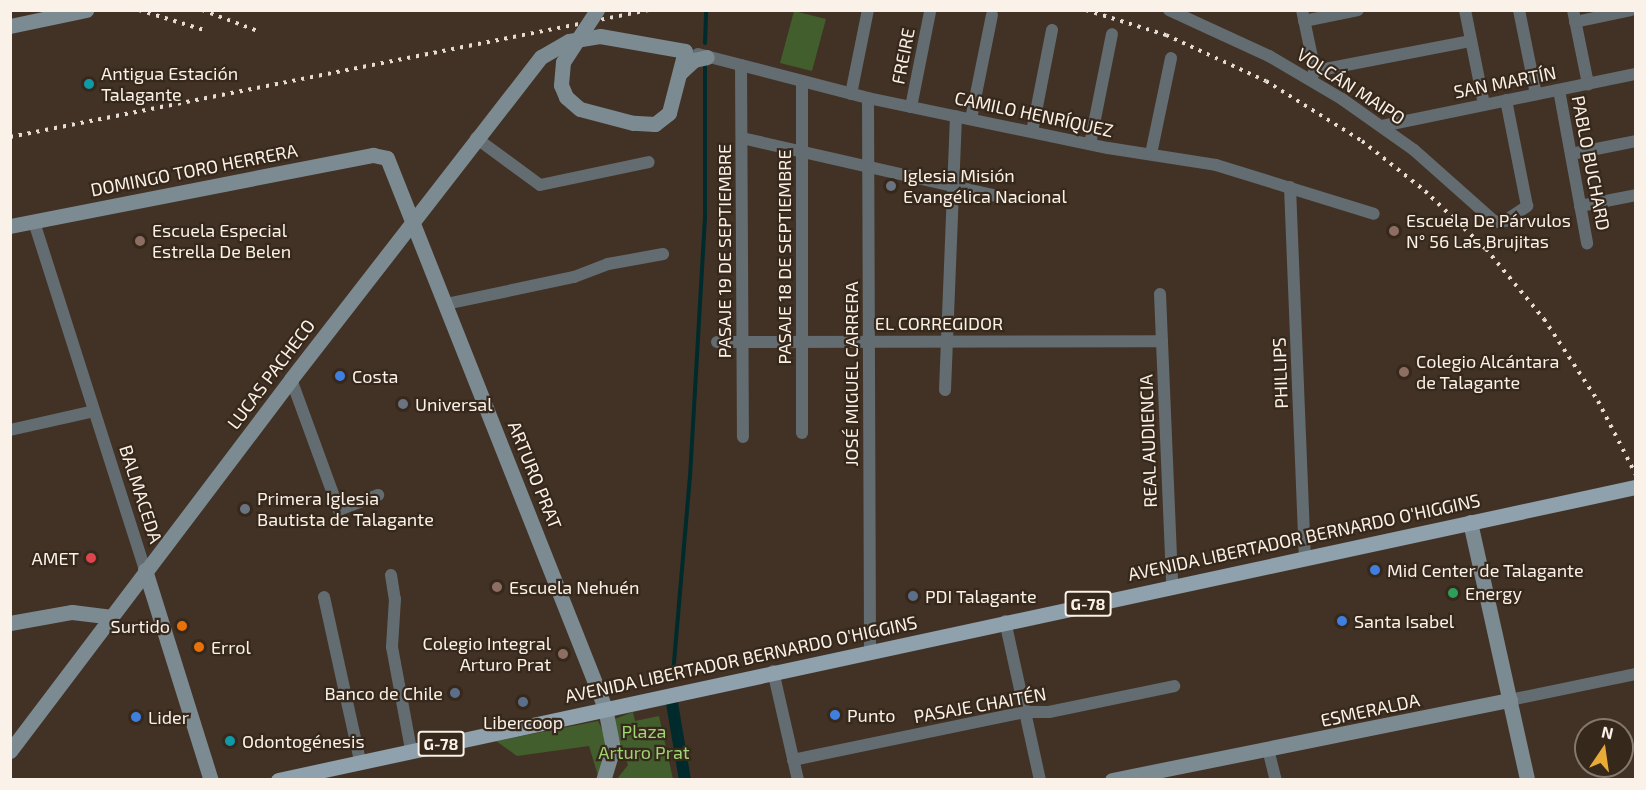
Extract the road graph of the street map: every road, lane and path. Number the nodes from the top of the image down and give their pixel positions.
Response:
1 (86, 10) edge
2 (597, 10) edge
3 (868, 10) edge
4 (1169, 10) edge
5 (1358, 10) edge
6 (1465, 10) edge
7 (1519, 10) edge
8 (1631, 10) edge
9 (930, 12) dead end
10 (992, 15) dead end
11 (1303, 16) edge
12 (1574, 16) edge
13 (10, 26) edge
14 (1052, 30) dead end
15 (1112, 34) dead end
16 (1472, 41) junction
17 (664, 47) junction
18 (685, 51) junction
19 (707, 57) junction
20 (1171, 58) dead end
21 (741, 64) junction
22 (681, 72) junction
23 (1635, 74) edge
24 (1312, 75) junction
25 (802, 81) junction
26 (1588, 84) junction
27 (1559, 90) junction
28 (851, 94) junction
29 (1536, 94) junction
30 (868, 98) junction
31 (1506, 100) junction
32 (1484, 104) junction
33 (912, 107) junction
34 (956, 116) junction
35 (971, 119) junction
36 (1382, 126) junction
37 (1032, 132) junction
38 (476, 138) junction
39 (742, 138) junction
40 (1635, 141) edge
41 (1090, 144) junction
42 (802, 152) junction
43 (1151, 154) junction
44 (1570, 154) junction
45 (384, 156) joint
46 (649, 162) dead end
47 (868, 167) junction
48 (953, 186) junction
49 (1290, 187) junction
50 (1635, 195) edge
51 (997, 196) dead end
52 (1580, 206) junction
53 (1374, 214) dead end
54 (413, 221) junction
55 (34, 222) junction
56 (10, 226) edge
57 (1587, 243) dead end
58 (663, 254) dead end
59 (1160, 294) dead end
60 (446, 304) junction
61 (1162, 341) junction
62 (717, 342) dead end
63 (743, 342) junction
64 (802, 342) junction
65 (869, 342) junction
66 (947, 342) junction
67 (291, 380) junction
68 (945, 390) dead end
69 (94, 411) junction
70 (10, 430) edge
71 (802, 433) dead end
72 (743, 437) dead end
73 (1635, 487) edge
74 (378, 495) dead end
75 (1470, 522) junction
76 (1305, 557) junction
77 (145, 570) junction
78 (391, 575) dead end
79 (1172, 586) junction
80 (324, 597) dead end
81 (110, 617) junction
82 (1005, 621) junction
83 (10, 623) edge
84 (870, 651) junction
85 (773, 671) junction
86 (1635, 674) edge
87 (1174, 686) dead end
88 (1510, 700) junction
89 (605, 708) junction
90 (1024, 712) junction
91 (1268, 749) junction
92 (411, 750) junction
93 (10, 751) edge
94 (794, 760) junction
95 (360, 761) junction
96 (211, 780) edge
97 (278, 780) edge
98 (603, 780) edge
99 (798, 780) edge
100 (1040, 780) edge
101 (1112, 780) edge
102 (1276, 780) edge
103 (1527, 780) edge

1 - 13 main road
2 - 22 main road, bridge
3 - 28 street
4 - 24 street, VOLCÁN MAIPO
5 - 11 street
6 - 16 street
7 - 29 street
8 - 12 street
9 - 33 street, FREIRE
10 - 35 street
11 - 24 street
12 - 26 street
14 - 37 street
15 - 41 street
16 - 24 street
16 - 32 street
17 - 18 main road, LUCAS PACHECO
17 - 22 main road
17 - 38 main road, LUCAS PACHECO
18 - 19 street, CAMILO HENRÍQUEZ
18 - 22 main road
19 - 21 street, CAMILO HENRÍQUEZ
19 - 22 main road
20 - 43 street
21 - 25 street, CAMILO HENRÍQUEZ
21 - 39 street, PASAJE 19 DE SEPTIEMBRE
23 - 26 street, SAN MARTÍN
24 - 36 street, VOLCÁN MAIPO
25 - 28 street, CAMILO HENRÍQUEZ
25 - 42 street, PASAJE 18 DE SEPTIEMBRE
26 - 27 street, SAN MARTÍN
27 - 29 street, SAN MARTÍN
27 - 44 street, PABLO BUCHARD
28 - 30 street, CAMILO HENRÍQUEZ
29 - 31 street, SAN MARTÍN
30 - 33 street, CAMILO HENRÍQUEZ
30 - 47 street, JOSÉ MIGUEL CARRERA
31 - 32 street, SAN MARTÍN
31 - 36 street, VOLCÁN MAIPO
32 - 36 street, SAN MARTÍN
33 - 34 street, CAMILO HENRÍQUEZ
34 - 35 street, CAMILO HENRÍQUEZ
34 - 48 street
35 - 37 street, CAMILO HENRÍQUEZ
37 - 41 street, CAMILO HENRÍQUEZ
38 - 46 street
38 - 54 main road, LUCAS PACHECO
39 - 42 street
39 - 63 street, PASAJE 19 DE SEPTIEMBRE
40 - 44 street
41 - 43 street, CAMILO HENRÍQUEZ
42 - 47 street
42 - 64 street, PASAJE 18 DE SEPTIEMBRE
43 - 49 street, CAMILO HENRÍQUEZ
44 - 52 street, PABLO BUCHARD
45 - 54 main road, ARTURO PRAT
45 - 55 main road, DOMINGO TORO HERRERA
47 - 48 street
47 - 65 street, JOSÉ MIGUEL CARRERA
48 - 51 street
48 - 66 street
49 - 53 street, CAMILO HENRÍQUEZ
49 - 76 street, PHILLIPS
50 - 52 street
52 - 57 street, PABLO BUCHARD
54 - 60 main road, ARTURO PRAT
54 - 67 main road, LUCAS PACHECO
55 - 56 main road, DOMINGO TORO HERRERA
55 - 69 street, BALMACEDA
58 - 60 street
59 - 61 street, REAL AUDIENCIA
60 - 89 main road, ARTURO PRAT
61 - 66 street, EL CORREGIDOR
61 - 79 street, REAL AUDIENCIA
62 - 63 street, EL CORREGIDOR
63 - 64 street, EL CORREGIDOR
63 - 72 street, PASAJE 19 DE SEPTIEMBRE
64 - 65 street, EL CORREGIDOR
64 - 71 street, PASAJE 18 DE SEPTIEMBRE
65 - 66 street, EL CORREGIDOR
65 - 84 street, JOSÉ MIGUEL CARRERA
66 - 68 street
67 - 74 street
67 - 77 main road, LUCAS PACHECO
69 - 70 street
69 - 77 street, BALMACEDA
73 - 75 main road, AVENIDA LIBERTADOR BERNARDO O'HIGGINS / G-78
75 - 76 main road, AVENIDA LIBERTADOR BERNARDO O'HIGGINS / G-78
75 - 88 main road
76 - 79 main road, AVENIDA LIBERTADOR BERNARDO O'HIGGINS / G-78
77 - 81 main road, LUCAS PACHECO
77 - 96 main road, BALMACEDA
78 - 92 street
79 - 82 main road, AVENIDA LIBERTADOR BERNARDO O'HIGGINS / G-78
80 - 95 street
81 - 83 main road
81 - 93 main road, LUCAS PACHECO
82 - 84 main road, AVENIDA LIBERTADOR BERNARDO O'HIGGINS / G-78
82 - 90 street
84 - 85 main road, AVENIDA LIBERTADOR BERNARDO O'HIGGINS / G-78
85 - 89 main road, AVENIDA LIBERTADOR BERNARDO O'HIGGINS / G-78
85 - 94 street
86 - 88 street, ESMERALDA
87 - 90 street, PASAJE CHAITÉN
88 - 91 main road, ESMERALDA
88 - 103 main road
89 - 92 main road, AVENIDA LIBERTADOR BERNARDO O'HIGGINS / G-78
89 - 98 main road, ARTURO PRAT
90 - 94 street, PASAJE CHAITÉN
90 - 100 street
91 - 101 main road, ESMERALDA
91 - 102 street
92 - 95 main road, AVENIDA LIBERTADOR BERNARDO O'HIGGINS / G-78
94 - 99 street
95 - 97 main road, AVENIDA LIBERTADOR BERNARDO O'HIGGINS / G-78

